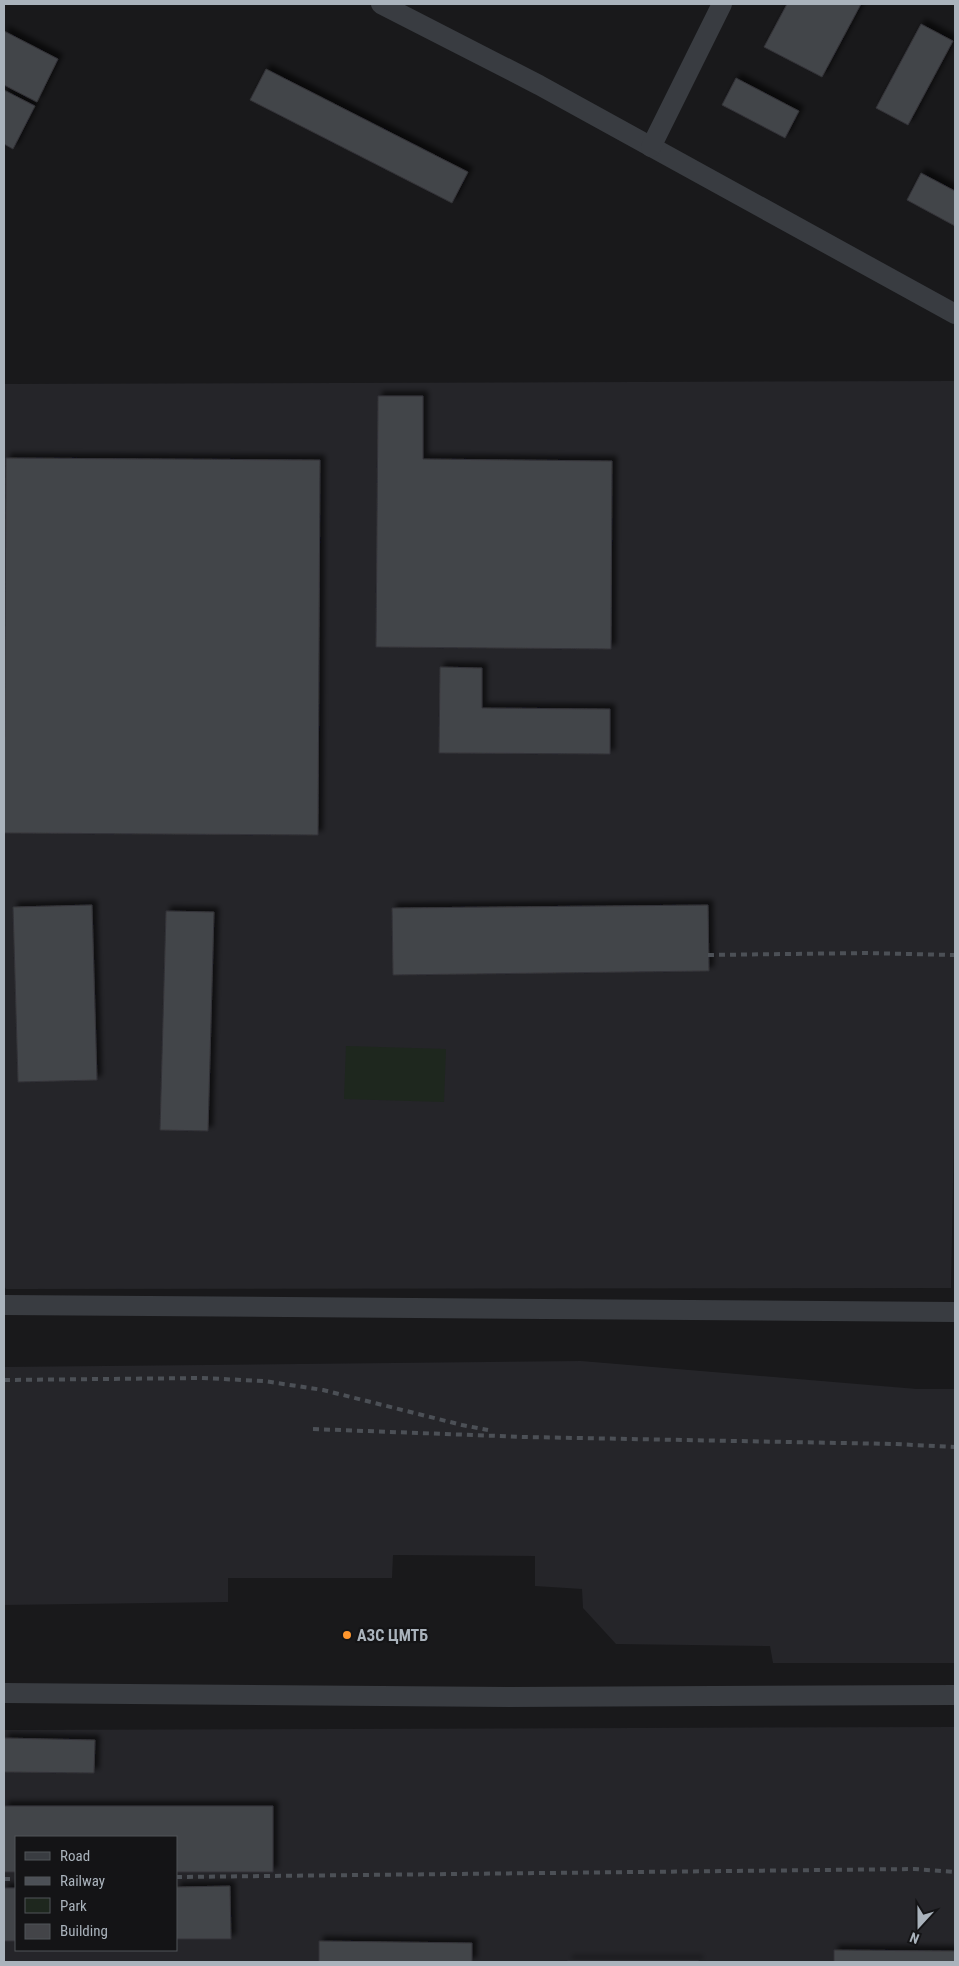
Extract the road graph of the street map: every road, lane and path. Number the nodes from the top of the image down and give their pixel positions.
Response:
1 (381, 4) edge
2 (722, 4) edge
3 (651, 147) junction
4 (955, 314) edge
5 (4, 1305) edge
6 (955, 1312) edge
7 (4, 1693) edge
8 (955, 1695) edge

1 - 3 street
2 - 3 street
3 - 4 street
5 - 6 street
7 - 8 street

